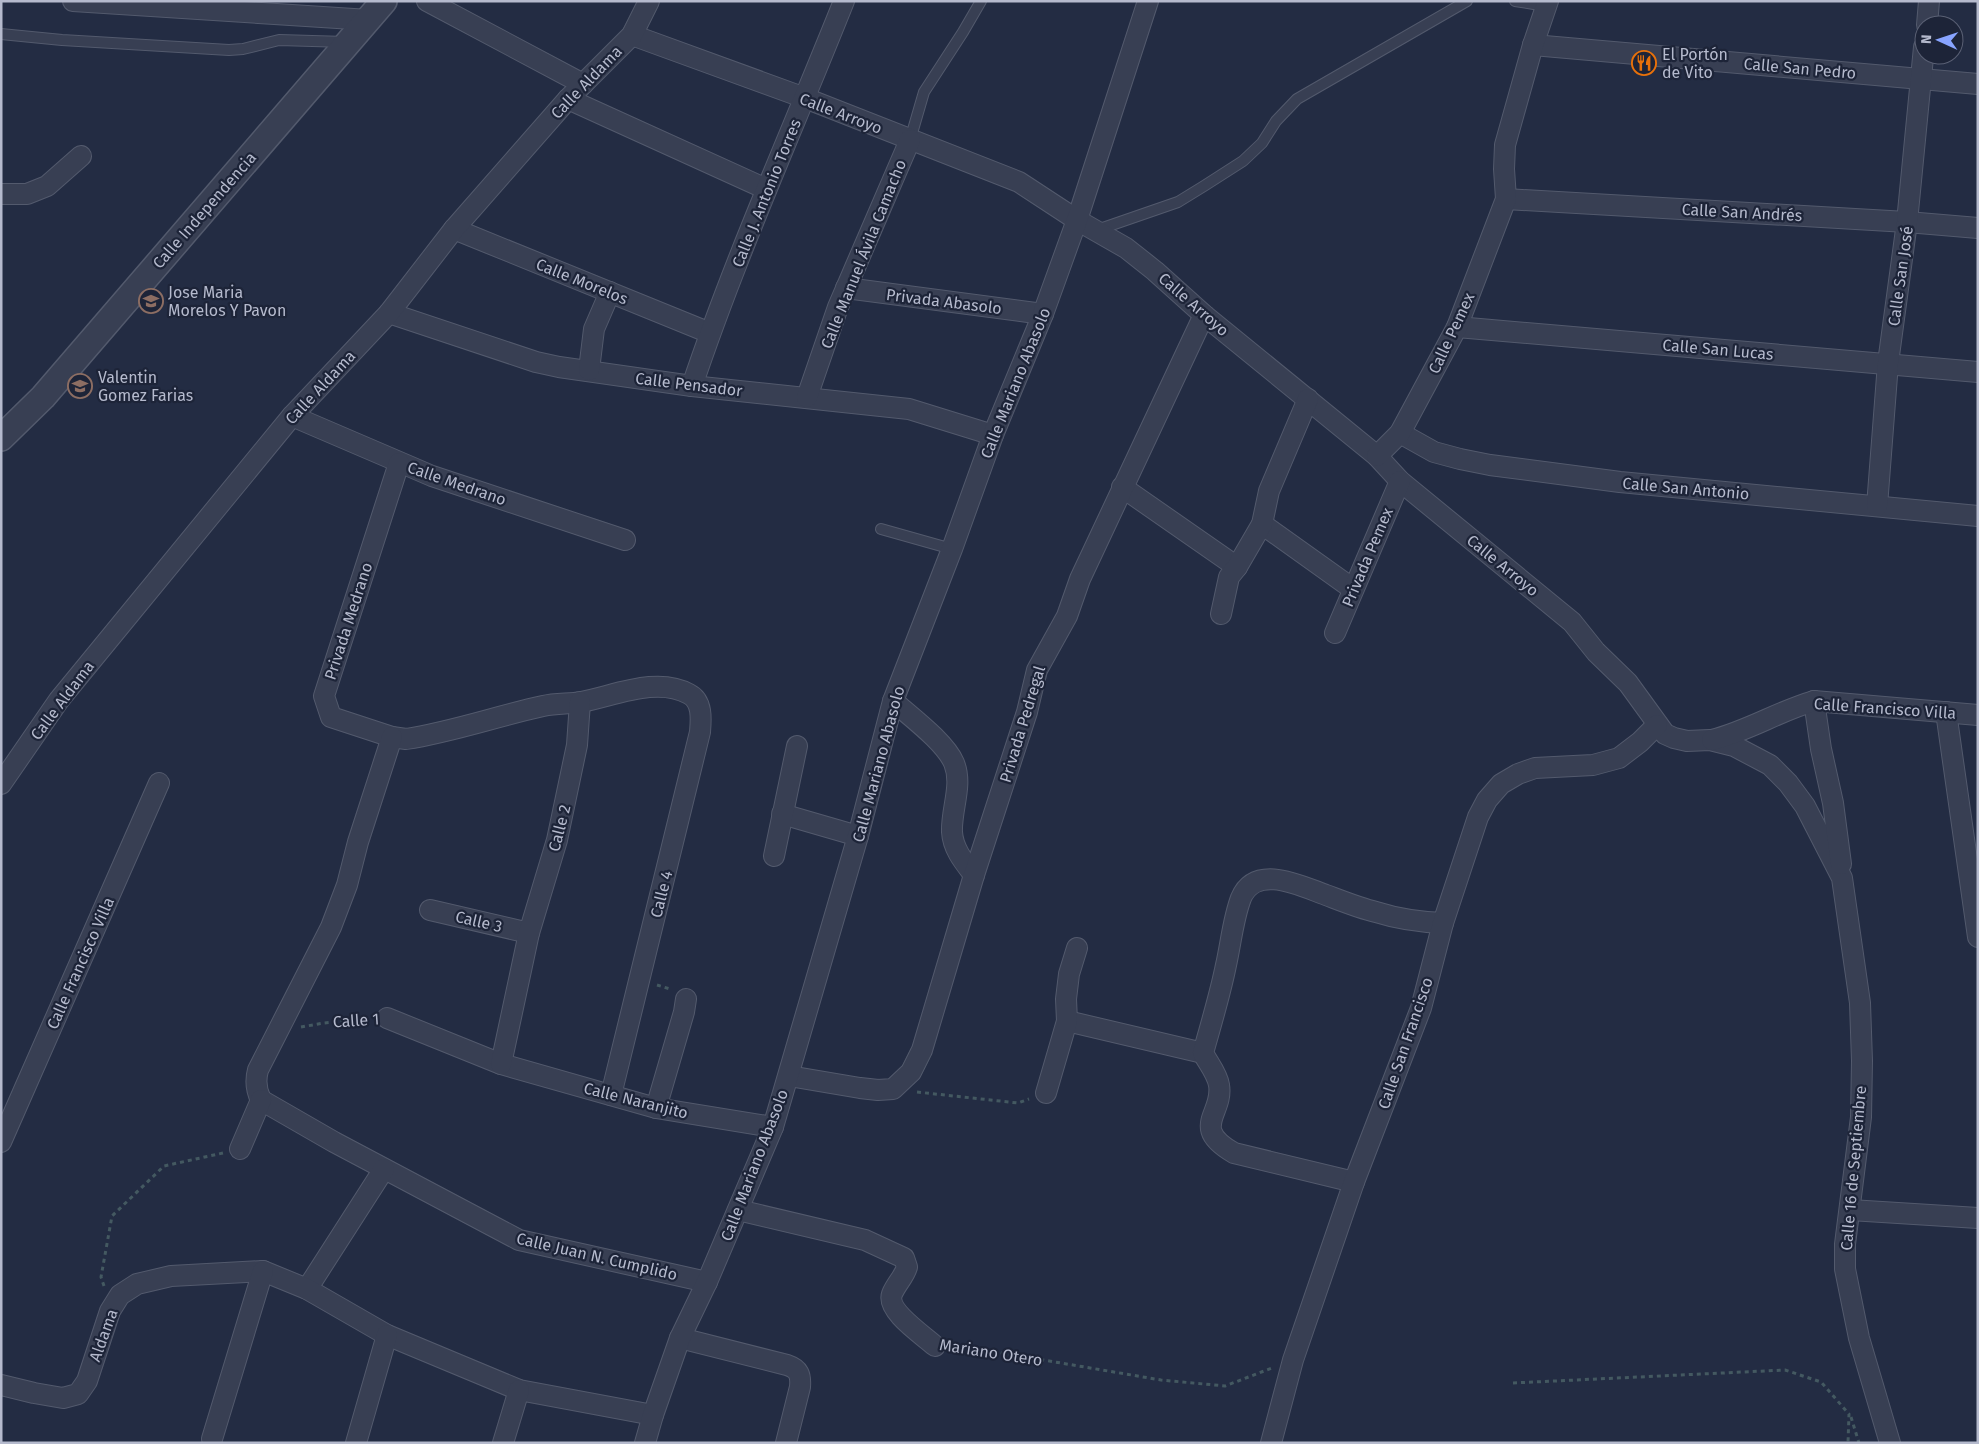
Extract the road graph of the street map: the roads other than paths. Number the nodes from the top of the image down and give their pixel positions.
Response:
1 (73, 1) edge
2 (428, 1) edge
3 (649, 1) edge
4 (844, 1) edge
5 (982, 1) edge
6 (1148, 1) edge
7 (1467, 1) edge
8 (1515, 1) edge
9 (1929, 1) edge
10 (1547, 4) edge
11 (376, 10) edge
12 (1927, 15) edge
13 (1, 34) edge
14 (632, 35) junction
15 (349, 42) junction
16 (1532, 45) junction
17 (1922, 65) edge
18 (1920, 78) junction
19 (583, 84) junction
20 (1978, 84) edge
21 (805, 98) junction
22 (568, 99) junction
23 (910, 140) junction
24 (81, 156) dead end
25 (766, 189) junction
26 (1, 194) edge
27 (1506, 199) junction
28 (1077, 220) junction
29 (1907, 222) junction
30 (1978, 228) edge
31 (454, 229) junction
32 (1095, 230) junction
33 (846, 288) junction
34 (610, 292) junction
35 (389, 313) junction
36 (1043, 314) junction
37 (1204, 315) junction
38 (1457, 327) junction
39 (710, 333) junction
40 (1888, 363) junction
41 (589, 370) junction
42 (1978, 372) edge
43 (692, 386) junction
44 (807, 397) junction
45 (1308, 399) junction
46 (292, 416) junction
47 (1400, 433) junction
48 (994, 435) junction
49 (1, 438) edge
50 (1377, 456) junction
51 (399, 463) junction
52 (1400, 481) junction
53 (1122, 487) junction
54 (1877, 506) junction
55 (1978, 516) edge
56 (1262, 524) junction
57 (882, 529) dead end
58 (625, 540) dead end
59 (952, 549) junction
60 (1237, 567) junction
61 (1353, 589) junction
62 (1221, 614) dead end
63 (1334, 632) dead end
64 (893, 701) junction
65 (1814, 701) junction
66 (580, 702) junction
67 (1946, 712) junction
68 (1978, 714) edge
69 (1658, 725) junction
70 (392, 738) junction
71 (1710, 740) junction
72 (797, 746) dead end
73 (159, 783) dead end
74 (1, 784) edge
75 (782, 814) junction
76 (858, 836) junction
77 (774, 856) dead end
78 (974, 875) junction
79 (1842, 878) junction
80 (430, 910) dead end
81 (1443, 923) junction
82 (529, 932) junction
83 (1978, 937) edge
84 (1077, 948) dead end
85 (686, 999) road end
86 (387, 1018) road end
87 (1067, 1021) junction
88 (1203, 1053) junction
89 (501, 1064) junction
90 (789, 1076) junction
91 (1046, 1093) road end
92 (611, 1095) junction
93 (261, 1100) junction
94 (656, 1108) junction
95 (773, 1127) junction
96 (1, 1142) edge
97 (240, 1149) road end
98 (384, 1169) junction
99 (1354, 1182) junction
100 (738, 1210) junction
101 (1850, 1210) junction
102 (1978, 1218) edge
103 (263, 1270) junction
104 (707, 1282) junction
105 (307, 1289) junction
106 (387, 1335) junction
107 (680, 1338) junction
108 (934, 1346) road end
109 (1, 1385) edge
110 (520, 1390) junction
111 (653, 1414) junction
112 (212, 1439) dead end
113 (356, 1443) edge
114 (503, 1443) edge
115 (645, 1443) edge
116 (786, 1443) edge
117 (1272, 1443) edge
118 (1890, 1443) edge

1 - 11 street
2 - 19 street
3 - 14 street, Calle Aldama
4 - 21 street, Calle J. Antonio Torres
5 - 23 lane
6 - 28 street, Calle Mariano Abasolo
7 - 32 lane
8 - 10 lane
9 - 12 street
10 - 16 street
11 - 15 street, Calle Independencia
13 - 15 lane
14 - 19 street, Calle Aldama
14 - 21 street, Calle Arroyo
15 - 49 street, Calle Independencia
16 - 18 street, Calle San Pedro
16 - 27 street
17 - 18 street, Calle San José
18 - 20 street, Calle San Pedro
18 - 29 street, Calle San José
19 - 22 street, Calle Aldama
21 - 23 street, Calle Arroyo
21 - 25 street, Calle J. Antonio Torres
22 - 25 street
22 - 31 street, Calle Aldama
23 - 28 street, Calle Arroyo
23 - 33 street, Calle Manuel Ávila Camacho
24 - 26 street
25 - 39 street, Calle J. Antonio Torres
27 - 29 street, Calle San Andrés
27 - 38 street, Calle Pemex
28 - 32 street, Calle Arroyo
28 - 36 street, Calle Mariano Abasolo
29 - 30 street, Calle San Andrés
29 - 40 street, Calle San José
31 - 34 street, Calle Morelos
31 - 35 street, Calle Aldama
32 - 37 street, Calle Arroyo
33 - 36 street, Privada Abasolo
33 - 44 street, Calle Manuel Ávila Camacho
34 - 39 street, Calle Morelos
34 - 41 street
35 - 41 street, Calle Pensador
35 - 46 street, Calle Aldama
36 - 48 street, Calle Mariano Abasolo
37 - 45 street, Calle Arroyo
37 - 53 street, Privada Pedregal
38 - 40 street, Calle San Lucas
38 - 47 street, Calle Pemex
39 - 43 street, Calle J. Antonio Torres
40 - 42 street, Calle San Lucas
40 - 54 street, Calle San José
41 - 43 street, Calle Pensador
43 - 44 street, Calle Pensador
44 - 48 street, Calle Pensador
45 - 50 street, Calle Arroyo
45 - 56 street
46 - 51 street, Calle Medrano
46 - 74 street, Calle Aldama
47 - 50 street, Calle Pemex
47 - 54 street, Calle San Antonio
48 - 59 street, Calle Mariano Abasolo
50 - 52 street, Calle Arroyo
51 - 58 street, Calle Medrano
51 - 70 street, Privada Medrano
52 - 61 street, Privada Pemex
52 - 69 street, Calle Arroyo
53 - 60 street
53 - 78 street, Privada Pedregal
54 - 55 street, Calle San Antonio
56 - 60 street
56 - 61 street
57 - 59 lane
59 - 64 street, Calle Mariano Abasolo
60 - 62 street
61 - 63 street, Privada Pemex
64 - 76 street, Calle Mariano Abasolo
64 - 78 street
65 - 67 street, Calle Francisco Villa
65 - 71 street, Calle Francisco Villa
65 - 79 street
66 - 70 street
66 - 82 street, Calle 2
66 - 92 street, Calle 4
67 - 68 street, Calle Francisco Villa
67 - 83 street
69 - 71 street, Calle 16 de Septiembre
69 - 81 street, Calle San Francisco
70 - 93 street
71 - 79 street, Calle 16 de Septiembre
72 - 75 street
73 - 96 street, Calle Francisco Villa
75 - 76 street
75 - 77 street
76 - 90 street, Calle Mariano Abasolo
78 - 90 street, Privada Pedregal
79 - 101 street, Calle 16 de Septiembre
80 - 82 street, Calle 3
81 - 88 street
81 - 99 street, Calle San Francisco
82 - 89 street, Calle 2
84 - 87 street
85 - 94 street
86 - 89 street, Calle 1
87 - 88 street
87 - 91 street
88 - 99 street
89 - 92 street, Calle Naranjito
90 - 95 street, Calle Mariano Abasolo
92 - 94 street, Calle Naranjito
93 - 97 street
93 - 98 street, Calle Juan N. Cumplido
94 - 95 street, Calle Naranjito
95 - 100 street, Calle Mariano Abasolo
98 - 104 street, Calle Juan N. Cumplido
98 - 105 street
99 - 117 street, Calle San Francisco
100 - 104 street, Calle Mariano Abasolo
100 - 108 street, Mariano Otero
101 - 102 street
101 - 118 street, Calle 16 de Septiembre
103 - 105 street
103 - 109 street, Aldama
103 - 112 street
104 - 107 street, Calle Mariano Abasolo
105 - 106 street
106 - 110 street
106 - 113 street
107 - 111 street, Calle Mariano Abasolo
107 - 116 street
110 - 111 street
110 - 114 street
111 - 115 street, Calle Mariano Abasolo

